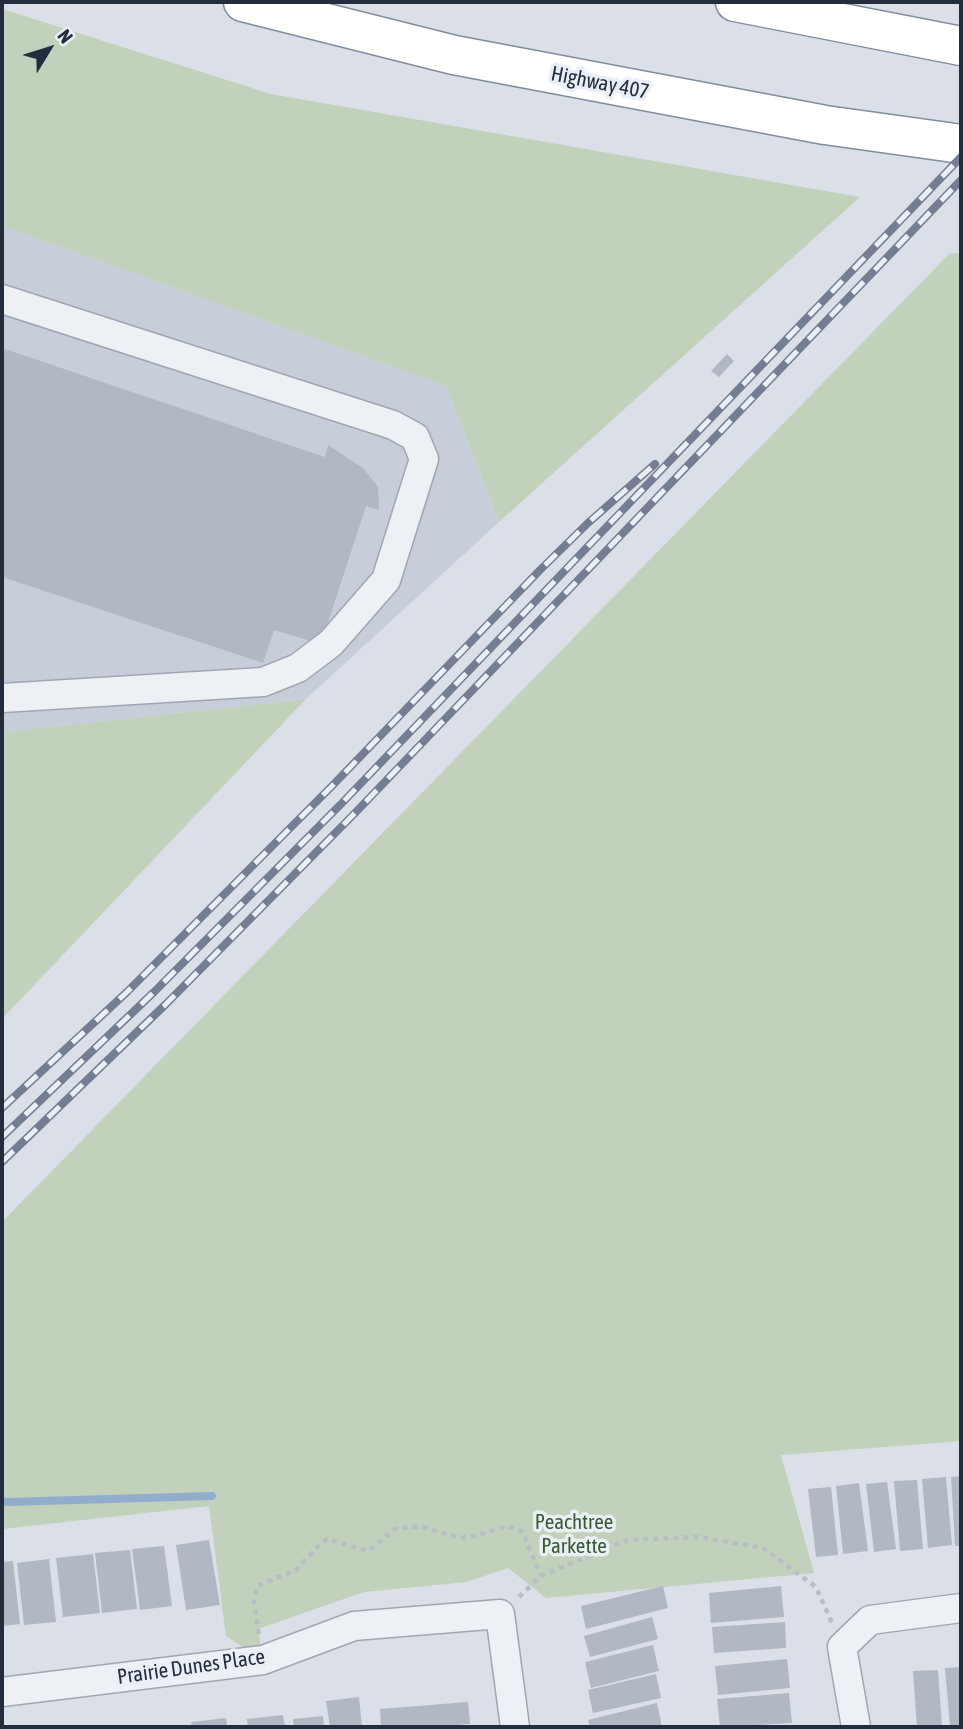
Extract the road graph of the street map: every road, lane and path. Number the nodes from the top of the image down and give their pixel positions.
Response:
1 (243, 2) edge
2 (735, 2) edge
3 (961, 46) edge
4 (961, 144) edge
5 (2, 299) edge
6 (2, 698) edge
7 (541, 1576) junction
8 (961, 1608) edge
9 (500, 1614) junction
10 (842, 1647) junction
11 (263, 1660) junction
12 (2, 1692) edge
13 (515, 1727) edge
14 (856, 1727) edge

1 - 4 highway, Highway 407
2 - 3 highway
5 - 6 street
7 - 9 path
7 - 10 path
7 - 11 path
8 - 10 street
9 - 11 street, Prairie Dunes Place
9 - 13 street
10 - 14 street
11 - 12 street, Prairie Dunes Place

